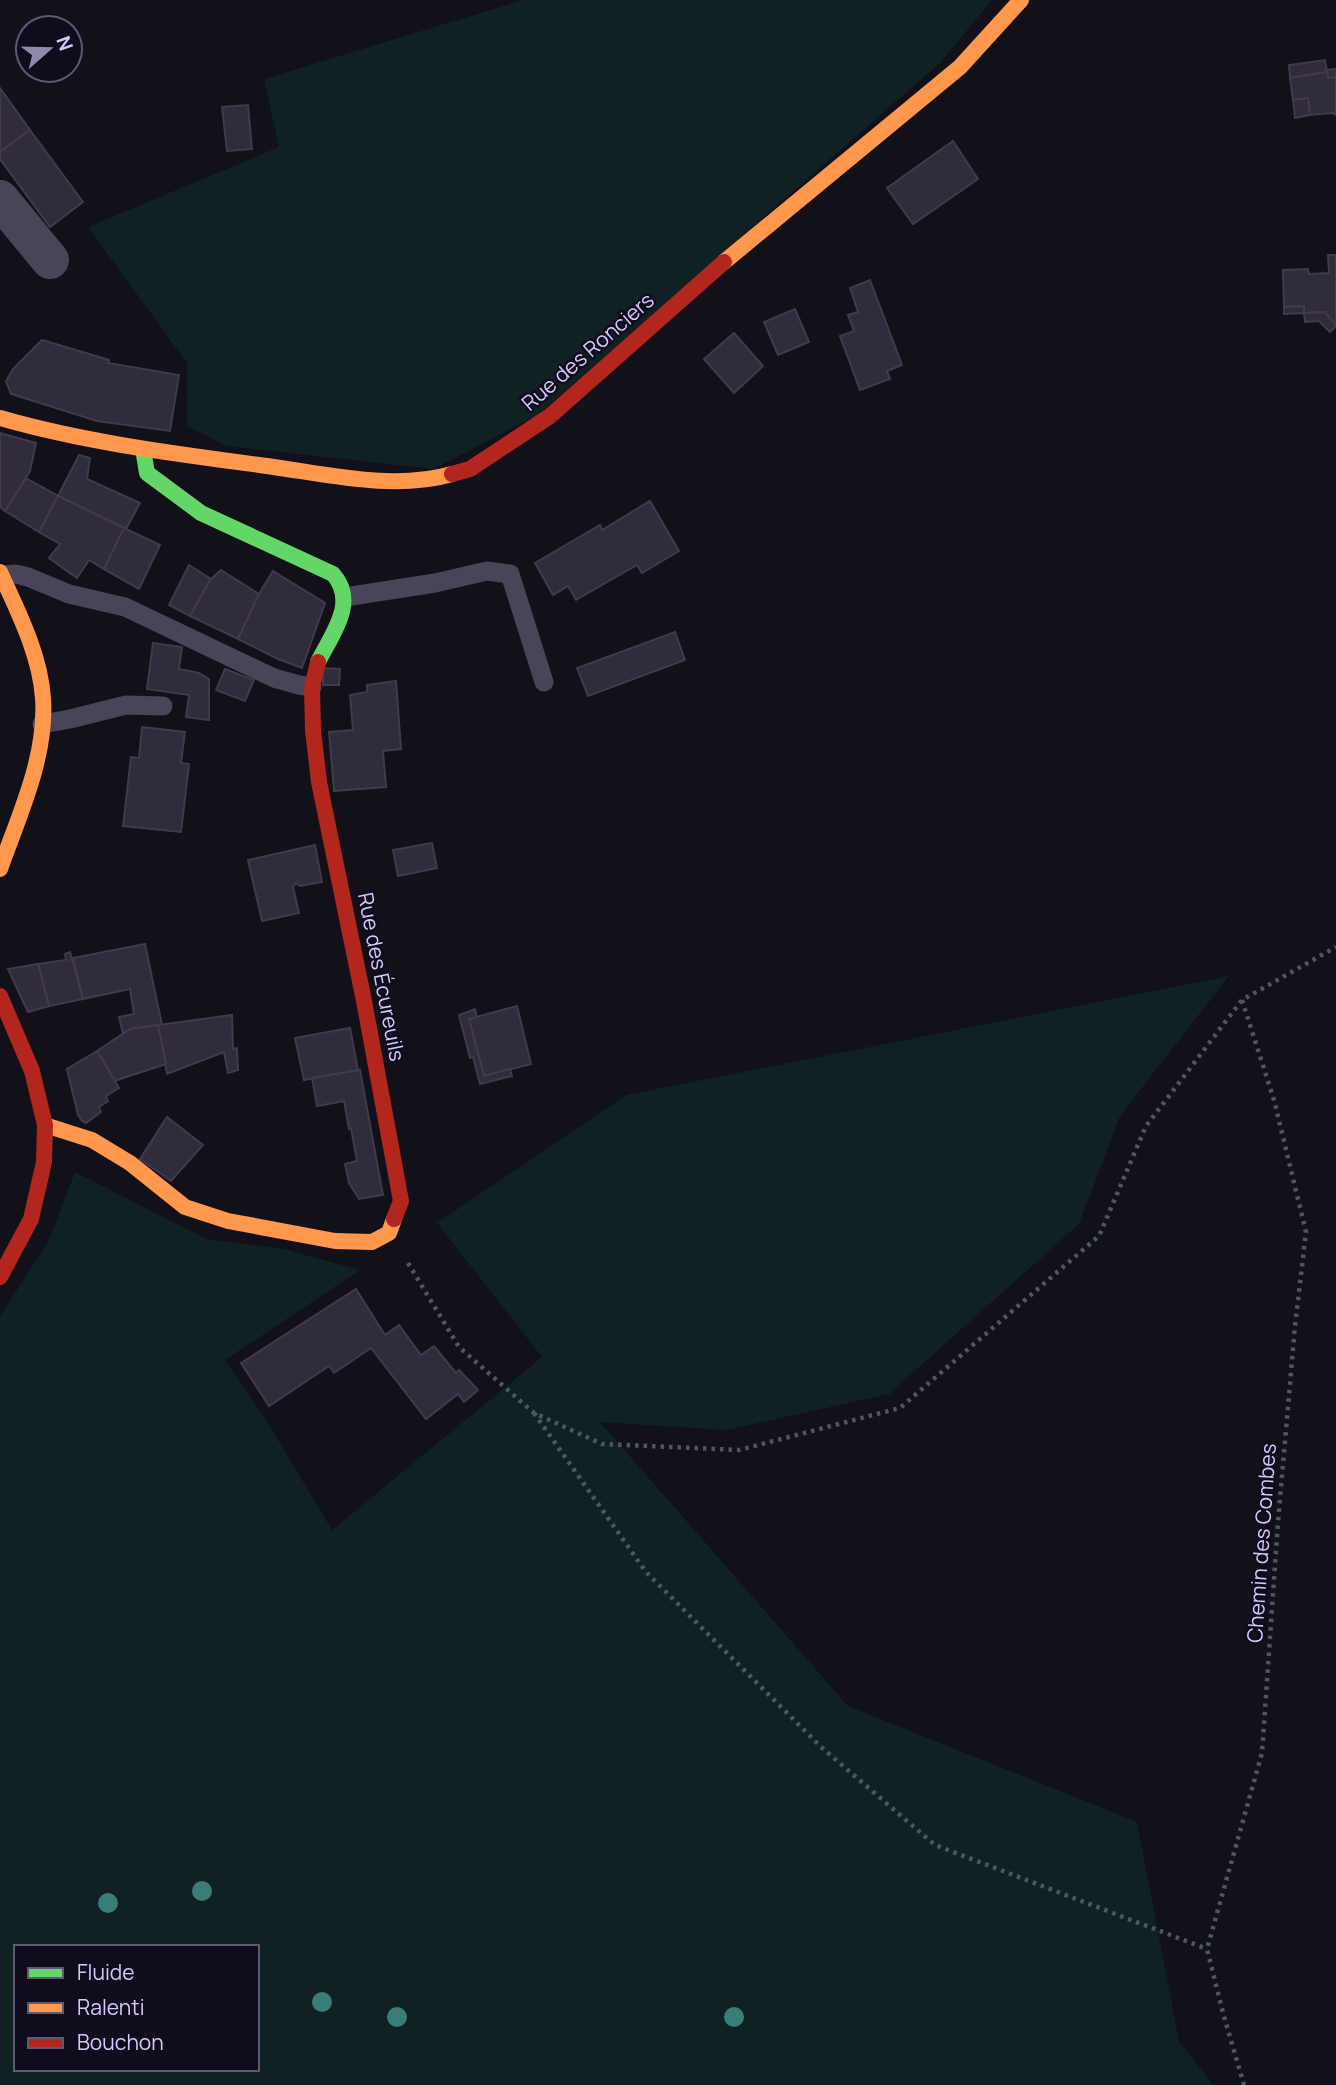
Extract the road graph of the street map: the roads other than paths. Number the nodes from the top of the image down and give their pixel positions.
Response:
1 (1021, 0) edge
2 (0, 199) edge
3 (50, 260) dead end
4 (0, 418) edge
5 (143, 449) junction
6 (1, 573) edge
7 (345, 597) junction
8 (544, 682) dead end
9 (312, 687) junction
10 (163, 706) dead end
11 (43, 724) junction
12 (0, 869) edge
13 (0, 996) edge
14 (44, 1125) junction
15 (0, 1277) edge

1 - 5 street, Rue des Ronciers
2 - 3 street
4 - 5 street, Rue des Ronciers
5 - 7 street
6 - 9 lane
6 - 11 street
7 - 8 lane
7 - 9 street, Rue des Écureuils
9 - 14 street, Rue des Écureuils
10 - 11 lane
11 - 12 street
13 - 14 street
14 - 15 street

